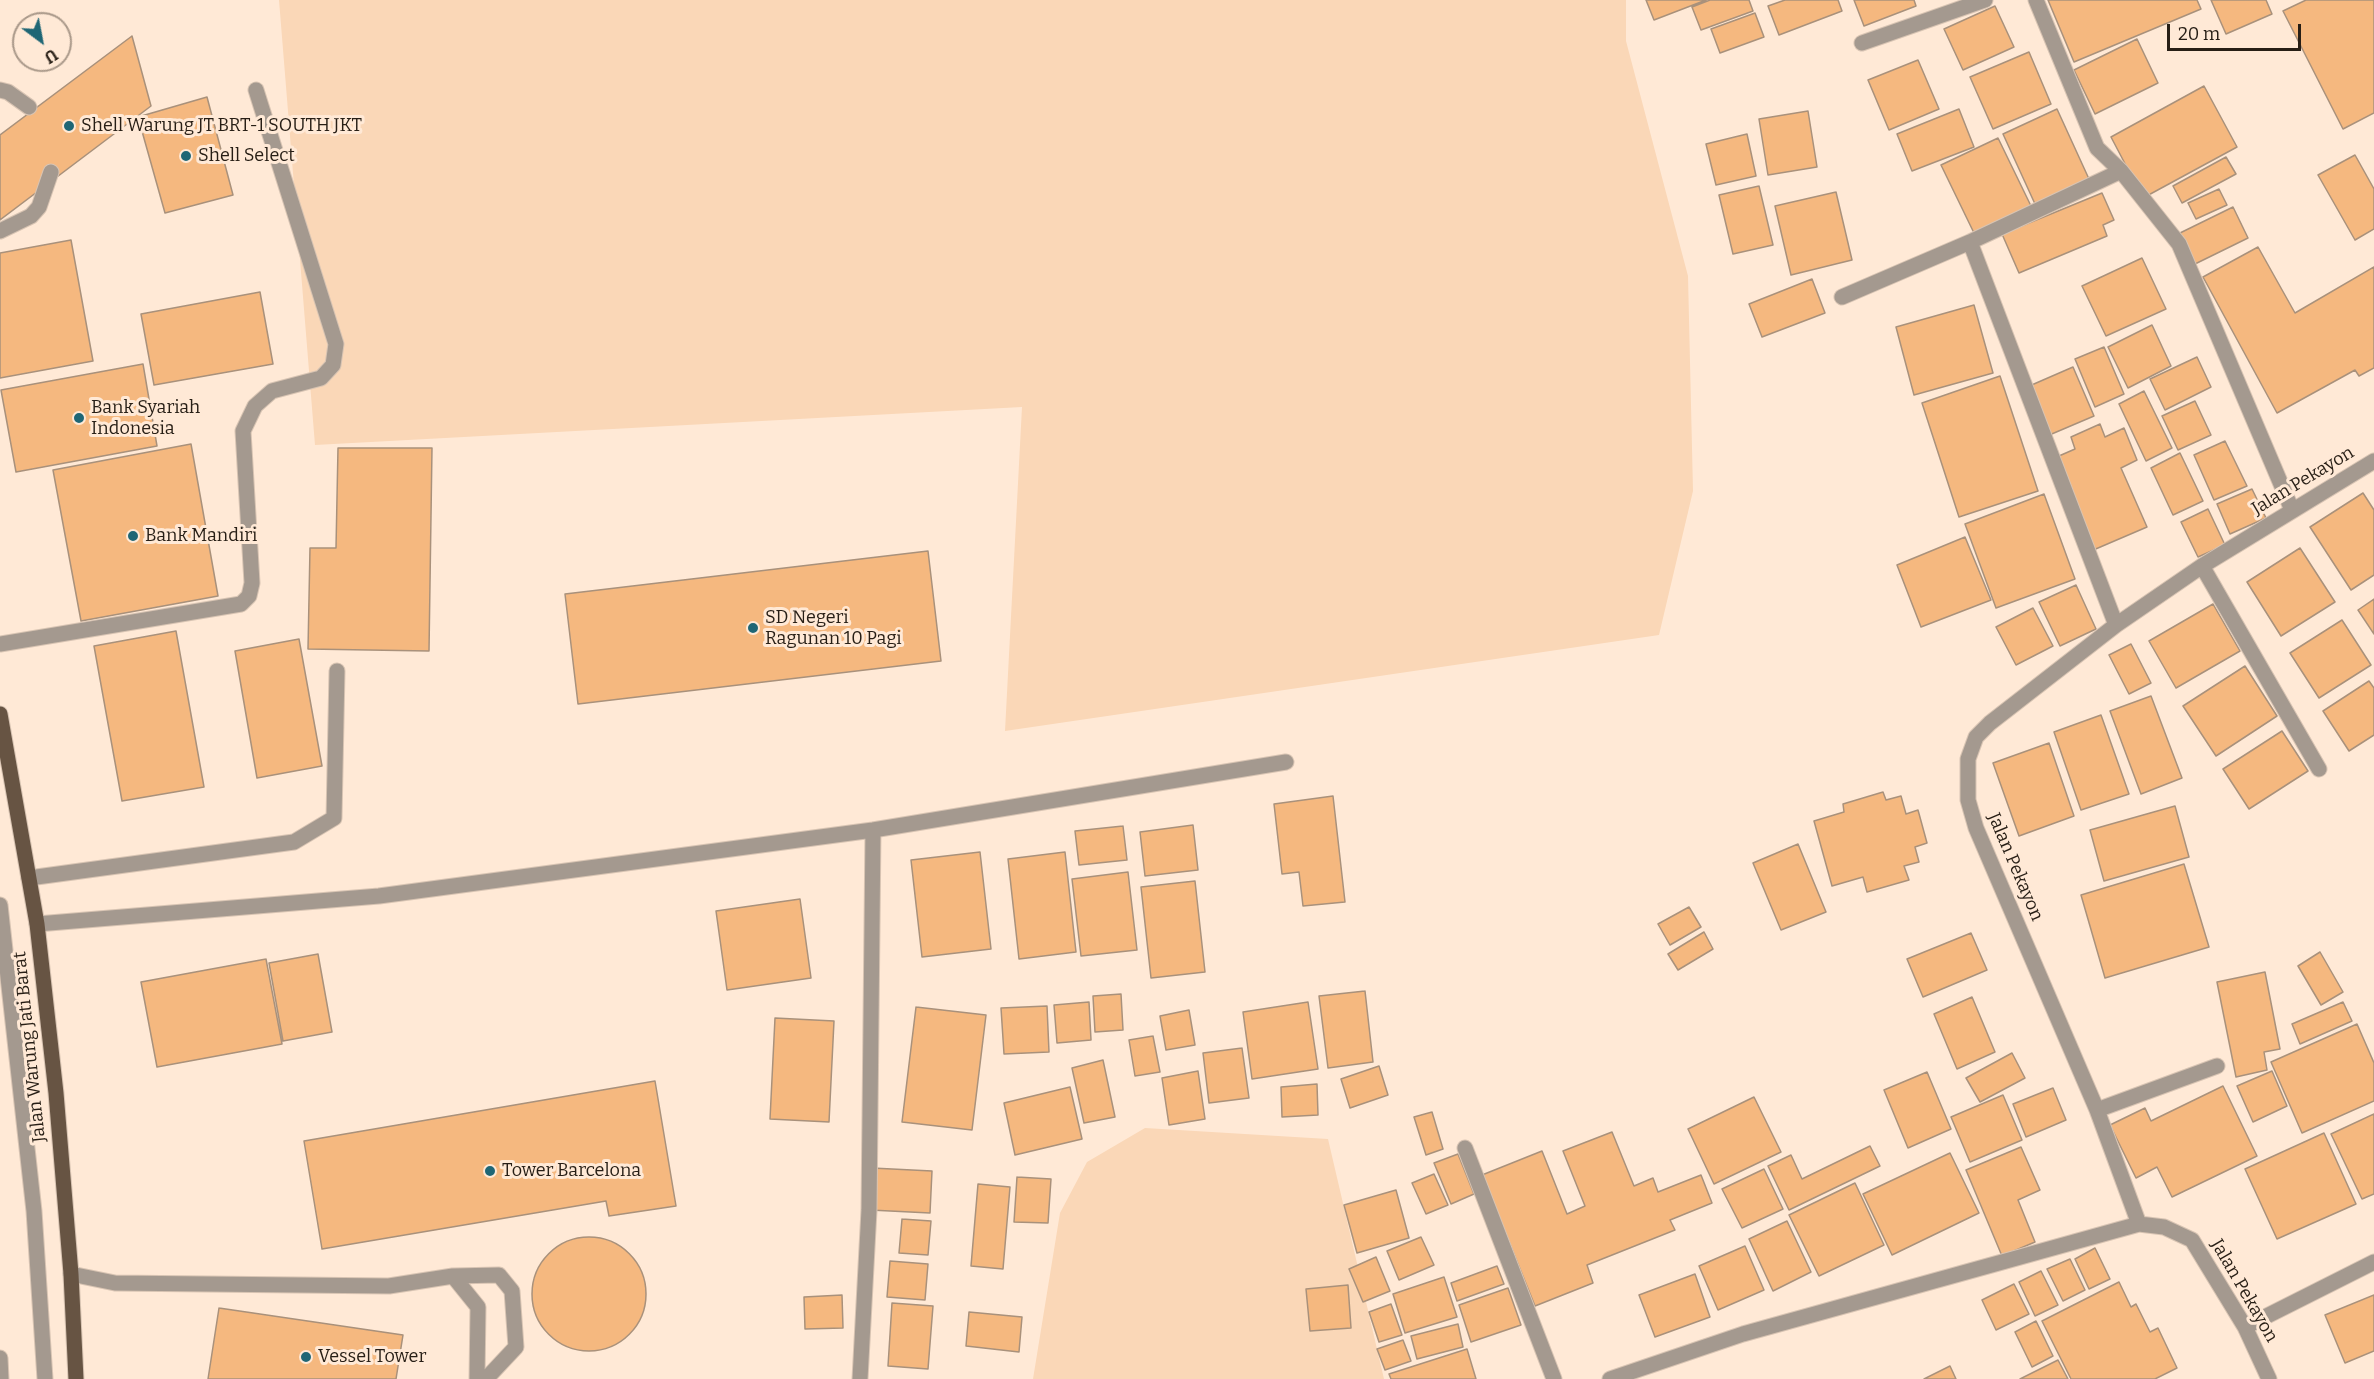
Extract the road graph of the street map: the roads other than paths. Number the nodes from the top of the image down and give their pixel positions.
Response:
1 (1985, 0) edge
2 (2036, 0) edge
3 (1862, 43) dead end
4 (0, 90) edge
5 (256, 90) dead end
6 (29, 107) dead end
7 (2121, 171) junction
8 (51, 172) dead end
9 (0, 231) edge
10 (1970, 242) junction
11 (1842, 297) dead end
12 (2374, 461) edge
13 (2292, 510) junction
14 (2202, 566) junction
15 (2116, 625) junction
16 (0, 644) edge
17 (337, 671) dead end
18 (0, 714) edge
19 (1286, 762) dead end
20 (2319, 769) dead end
21 (873, 830) junction
22 (29, 878) junction
23 (0, 905) edge
24 (37, 924) junction
25 (2217, 1066) dead end
26 (2097, 1110) junction
27 (1465, 1148) dead end
28 (2139, 1224) junction
29 (2374, 1262) edge
30 (71, 1274) junction
31 (453, 1276) junction
32 (2245, 1327) junction
33 (0, 1358) edge
34 (1, 1379) edge
35 (45, 1379) edge
36 (76, 1379) edge
37 (477, 1379) edge
38 (486, 1379) edge
39 (860, 1379) edge
40 (1554, 1379) edge
41 (1610, 1379) edge
42 (2269, 1379) edge

1 - 3 street
2 - 7 street
4 - 6 street
5 - 16 street
7 - 10 street
7 - 13 street
8 - 9 street
10 - 11 street
10 - 15 street
12 - 13 street, Jalan Pekayon
13 - 14 street, Jalan Pekayon
14 - 15 street, Jalan Pekayon
14 - 20 street
15 - 26 street, Jalan Pekayon
17 - 22 street
18 - 22 main road, Jalan Warung Jati Barat
19 - 21 street
21 - 24 street
21 - 39 street
22 - 24 main road, Jalan Warung Jati Barat
23 - 35 street
24 - 30 main road, Jalan Warung Jati Barat
25 - 26 street
26 - 28 street, Jalan Pekayon
27 - 40 street
28 - 32 street, Jalan Pekayon
28 - 41 street
29 - 32 street
30 - 31 street
30 - 36 main road, Jalan Warung Jati Barat
31 - 37 street
31 - 38 street
32 - 42 street, Jalan Pekayon
33 - 34 street

